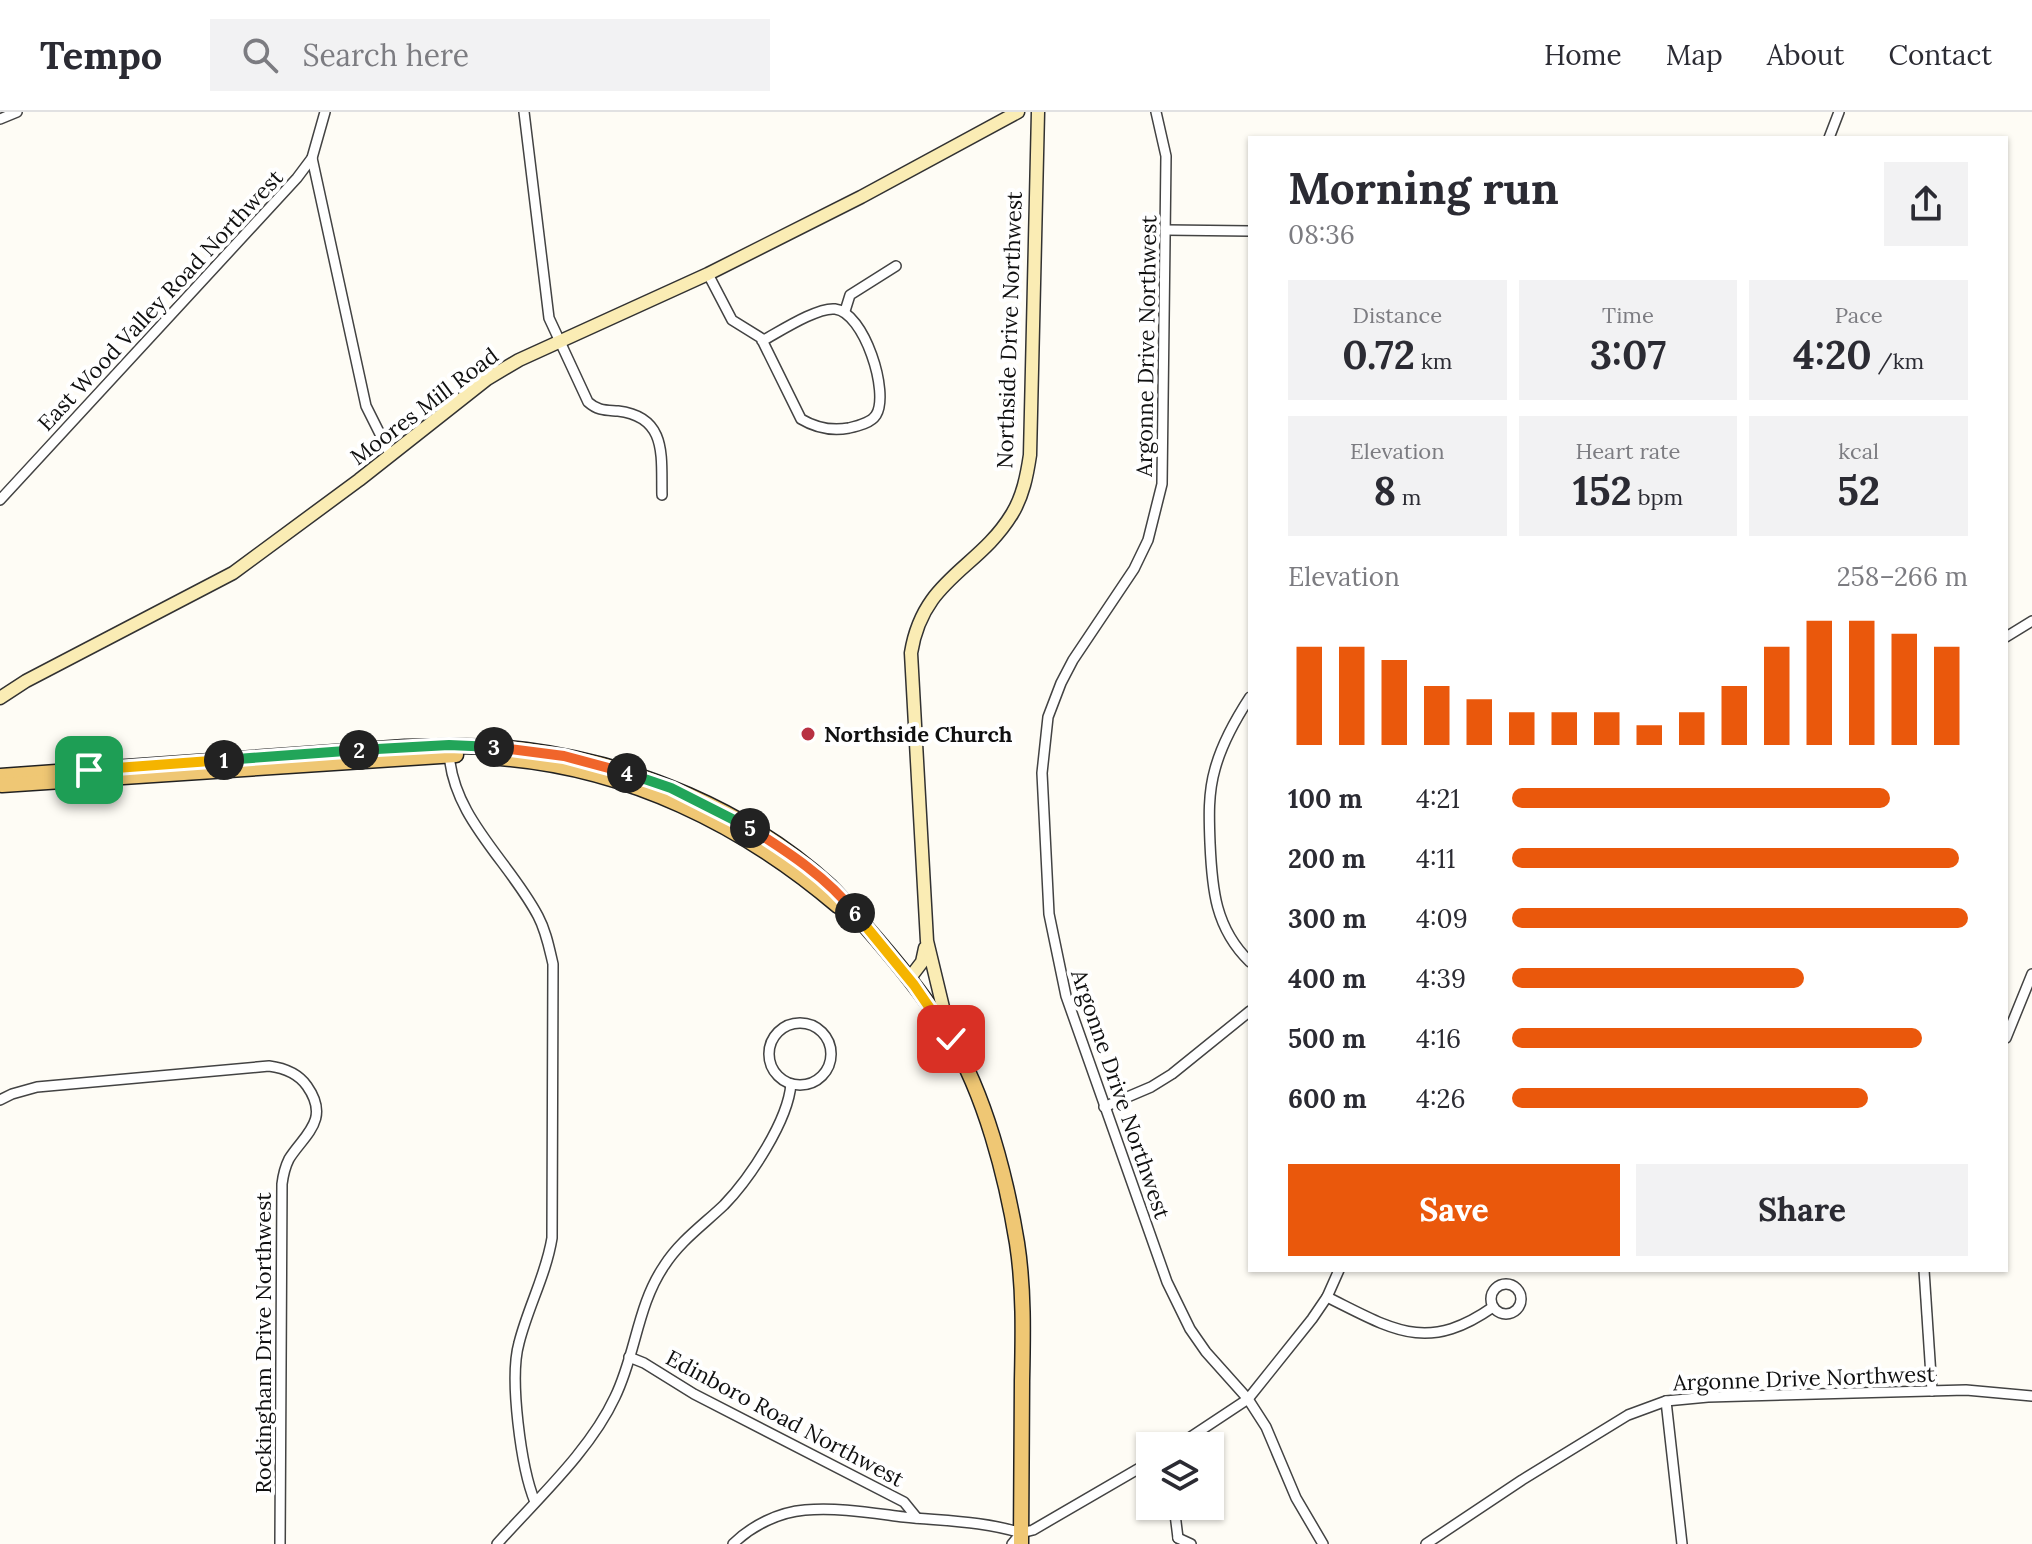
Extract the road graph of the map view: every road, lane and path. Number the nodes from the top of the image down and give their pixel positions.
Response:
1 (17, 112) edge
2 (325, 112) edge
3 (524, 112) edge
4 (1018, 112) edge
5 (1038, 112) edge
6 (1156, 112) edge
7 (1839, 112) edge
8 (0, 119) edge
9 (1830, 136) edge
10 (312, 158) junction
11 (1166, 230) junction
12 (1248, 231) edge
13 (896, 266) dead end
14 (708, 274) junction
15 (845, 311) junction
16 (762, 341) junction
17 (558, 342) junction
18 (391, 456) junction
19 (662, 495) dead end
20 (0, 500) edge
21 (2032, 621) edge
22 (2008, 636) edge
23 (0, 698) edge
24 (1248, 700) edge
25 (449, 750) junction
26 (0, 776) edge
27 (0, 785) edge
28 (927, 941) junction
29 (1248, 960) edge
30 (931, 962) junction
31 (2032, 974) edge
32 (912, 982) junction
33 (1248, 1013) edge
34 (2008, 1033) edge
35 (951, 1039) junction
36 (791, 1084) junction
37 (0, 1100) edge
38 (1104, 1107) junction
39 (1338, 1272) edge
40 (1924, 1272) edge
41 (1327, 1297) junction
42 (1493, 1307) dead end
43 (629, 1357) junction
44 (1932, 1391) junction
45 (2032, 1396) edge
46 (1248, 1399) junction
47 (1666, 1401) junction
48 (1198, 1432) edge
49 (1136, 1470) edge
50 (535, 1502) junction
51 (917, 1518) junction
52 (1176, 1520) edge
53 (1178, 1538) junction
54 (1018, 1540) edge
55 (280, 1544) edge
56 (497, 1544) edge
57 (733, 1544) edge
58 (1169, 1544) edge
59 (1191, 1544) edge
60 (1323, 1544) edge
61 (1426, 1544) edge
62 (1682, 1544) edge

1 - 8 street
2 - 10 street, East Wood Valley Road Northwest
3 - 17 street
4 - 14 street, Moores Mill Road
5 - 28 street, Northside Drive Northwest
6 - 11 street, Argonne Drive Northwest
7 - 9 street
10 - 18 street
10 - 20 street, East Wood Valley Road Northwest
11 - 12 street
11 - 38 street, Argonne Drive Northwest
13 - 15 street
14 - 16 street
14 - 17 street, Moores Mill Road
15 - 16 street
15 - 16 street
17 - 18 street, Moores Mill Road
17 - 19 street
18 - 23 street, Moores Mill Road
21 - 22 street
24 - 29 street
25 - 26 main road
25 - 27 main road
25 - 32 main road
25 - 50 street
28 - 30 street, Northside Drive Northwest
28 - 32 street, Northside Drive Northwest
30 - 32 street
30 - 35 street, Northside Drive Northwest
31 - 34 street
32 - 35 main road, Northside Drive Northwest
33 - 38 street
35 - 54 main road, Northside Drive Northwest
36 - 36 street
36 - 43 street
37 - 55 street, Rockingham Drive Northwest
38 - 46 street, Argonne Drive Northwest
39 - 41 street
40 - 44 street
41 - 42 street
41 - 46 street
43 - 50 street
43 - 51 street, Edinboro Road Northwest
44 - 45 street, Argonne Drive Northwest
44 - 47 street, Argonne Drive Northwest
46 - 48 street
46 - 60 street, Argonne Drive Northwest
47 - 61 street, Argonne Drive Northwest
47 - 62 street
49 - 54 street
50 - 56 street
51 - 54 street
51 - 57 street
52 - 53 street
53 - 58 street
53 - 59 street

